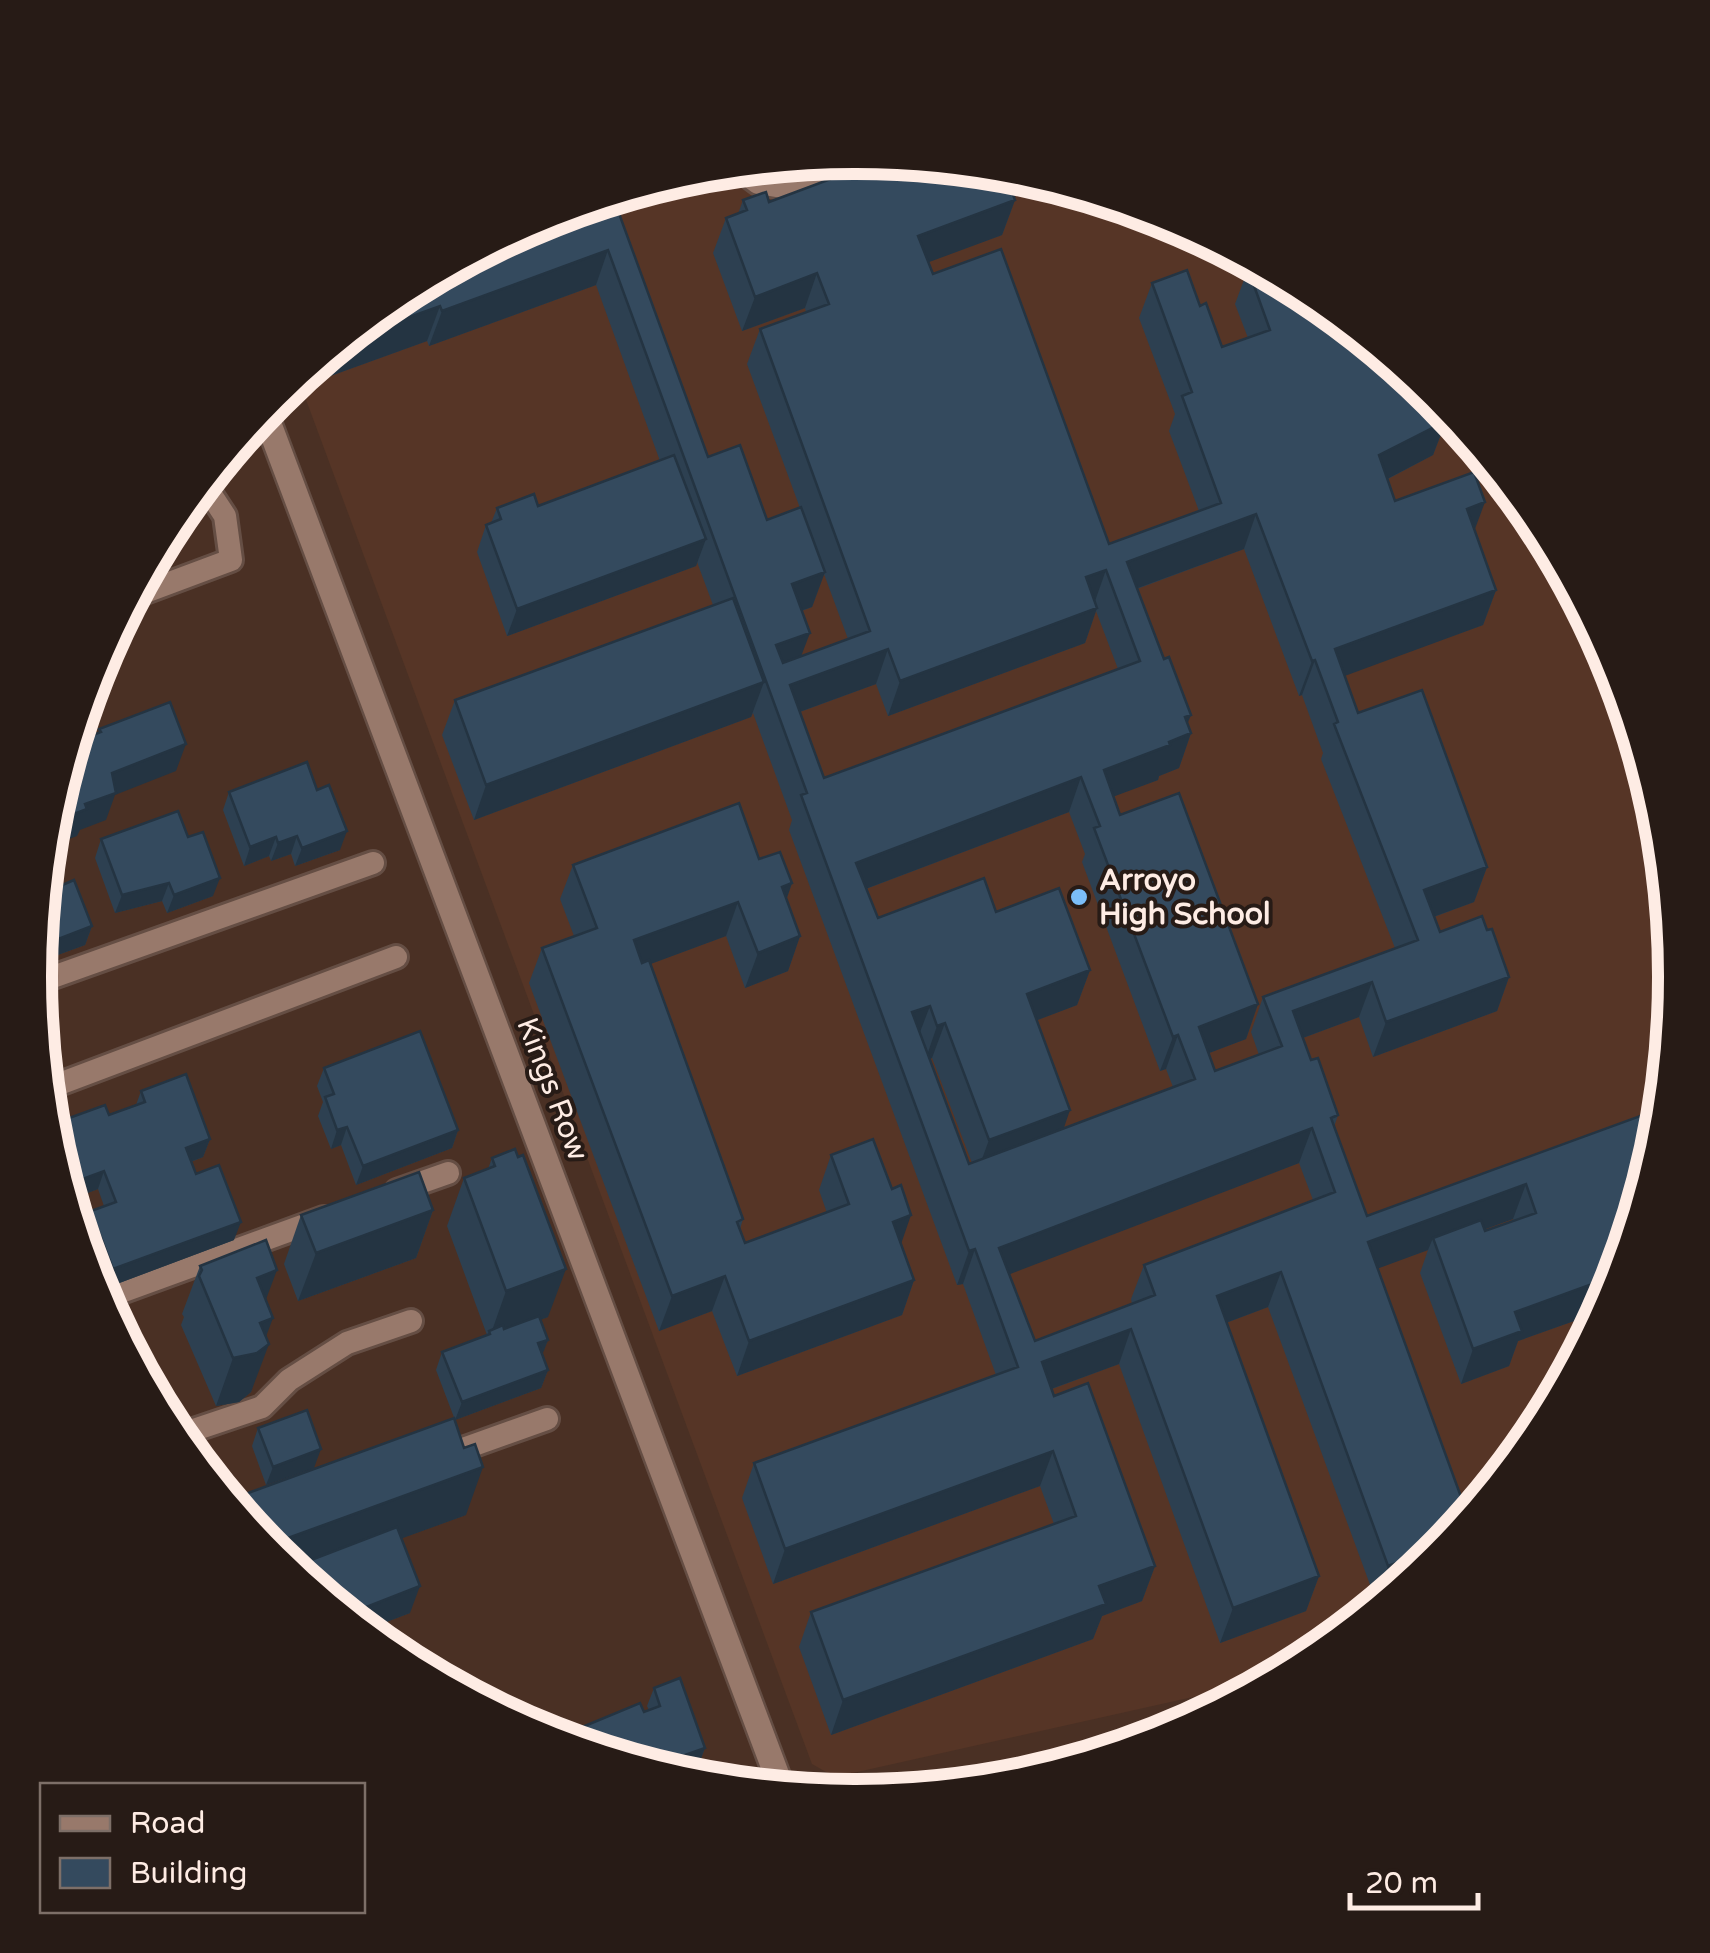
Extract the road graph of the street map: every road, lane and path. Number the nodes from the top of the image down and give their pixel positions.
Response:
1 (822, 175) edge
2 (755, 181) edge
3 (270, 428) edge
4 (212, 496) edge
5 (152, 589) edge
6 (373, 863) dead end
7 (396, 958) dead end
8 (52, 976) edge
9 (60, 1084) edge
10 (448, 1172) dead end
11 (375, 1199) edge
12 (339, 1212) edge
13 (118, 1293) edge
14 (411, 1321) dead end
15 (548, 1419) dead end
16 (194, 1430) edge
17 (417, 1465) edge
18 (777, 1775) edge

1 - 2 lane
3 - 18 street, Kings Row
4 - 5 lane
6 - 8 lane
7 - 9 lane
10 - 11 lane
12 - 13 lane
14 - 16 lane
15 - 17 lane

